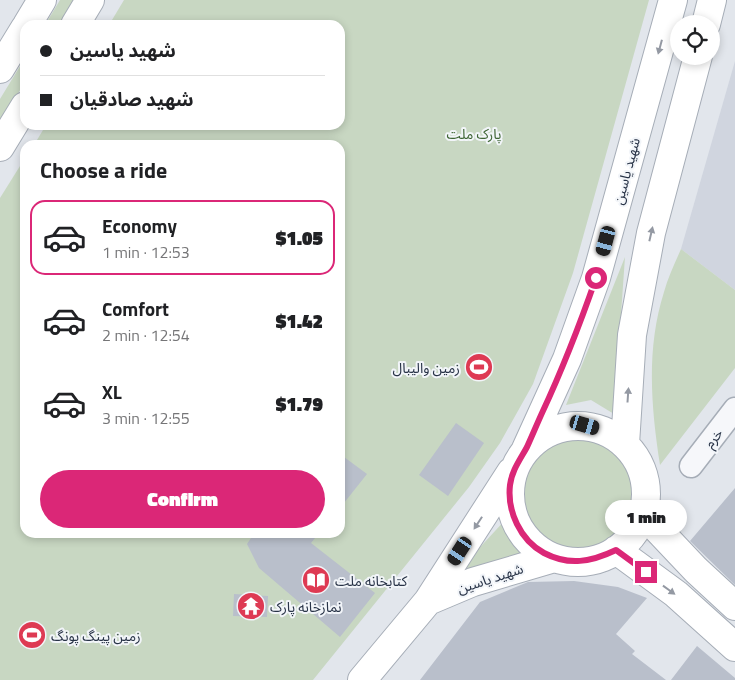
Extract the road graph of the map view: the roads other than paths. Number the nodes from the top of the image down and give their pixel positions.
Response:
1 (42, 0) edge
2 (90, 0) edge
3 (673, 0) edge
4 (712, 0) edge
5 (708, 15) edge
6 (30, 20) edge
7 (78, 20) edge
8 (20, 37) edge
9 (696, 65) edge
10 (0, 69) edge
11 (20, 114) edge
12 (0, 146) edge
13 (735, 409) edge
14 (625, 444) junction
15 (520, 458) junction
16 (691, 466) dead end
17 (643, 514) junction
18 (616, 550) junction
19 (554, 558) junction
20 (428, 601) junction
21 (735, 606) edge
22 (735, 647) edge
23 (362, 680) edge

1 - 6 street
2 - 7 street
3 -> 15 street, شهید یاسین
4 - 5 street
8 - 10 street
14 -> 9 street
11 - 12 street
13 - 16 street, خرم
14 - 15 street, شهید یاسین
14 - 17 street, شهید یاسین
15 - 19 street, شهید یاسین
15 -> 20 street, شهید یاسین
17 - 18 street, شهید یاسین
17 - 21 street
18 - 19 street, شهید یاسین
18 -> 22 street
19 - 20 street, شهید یاسین
20 - 23 street, شهید یاسین

